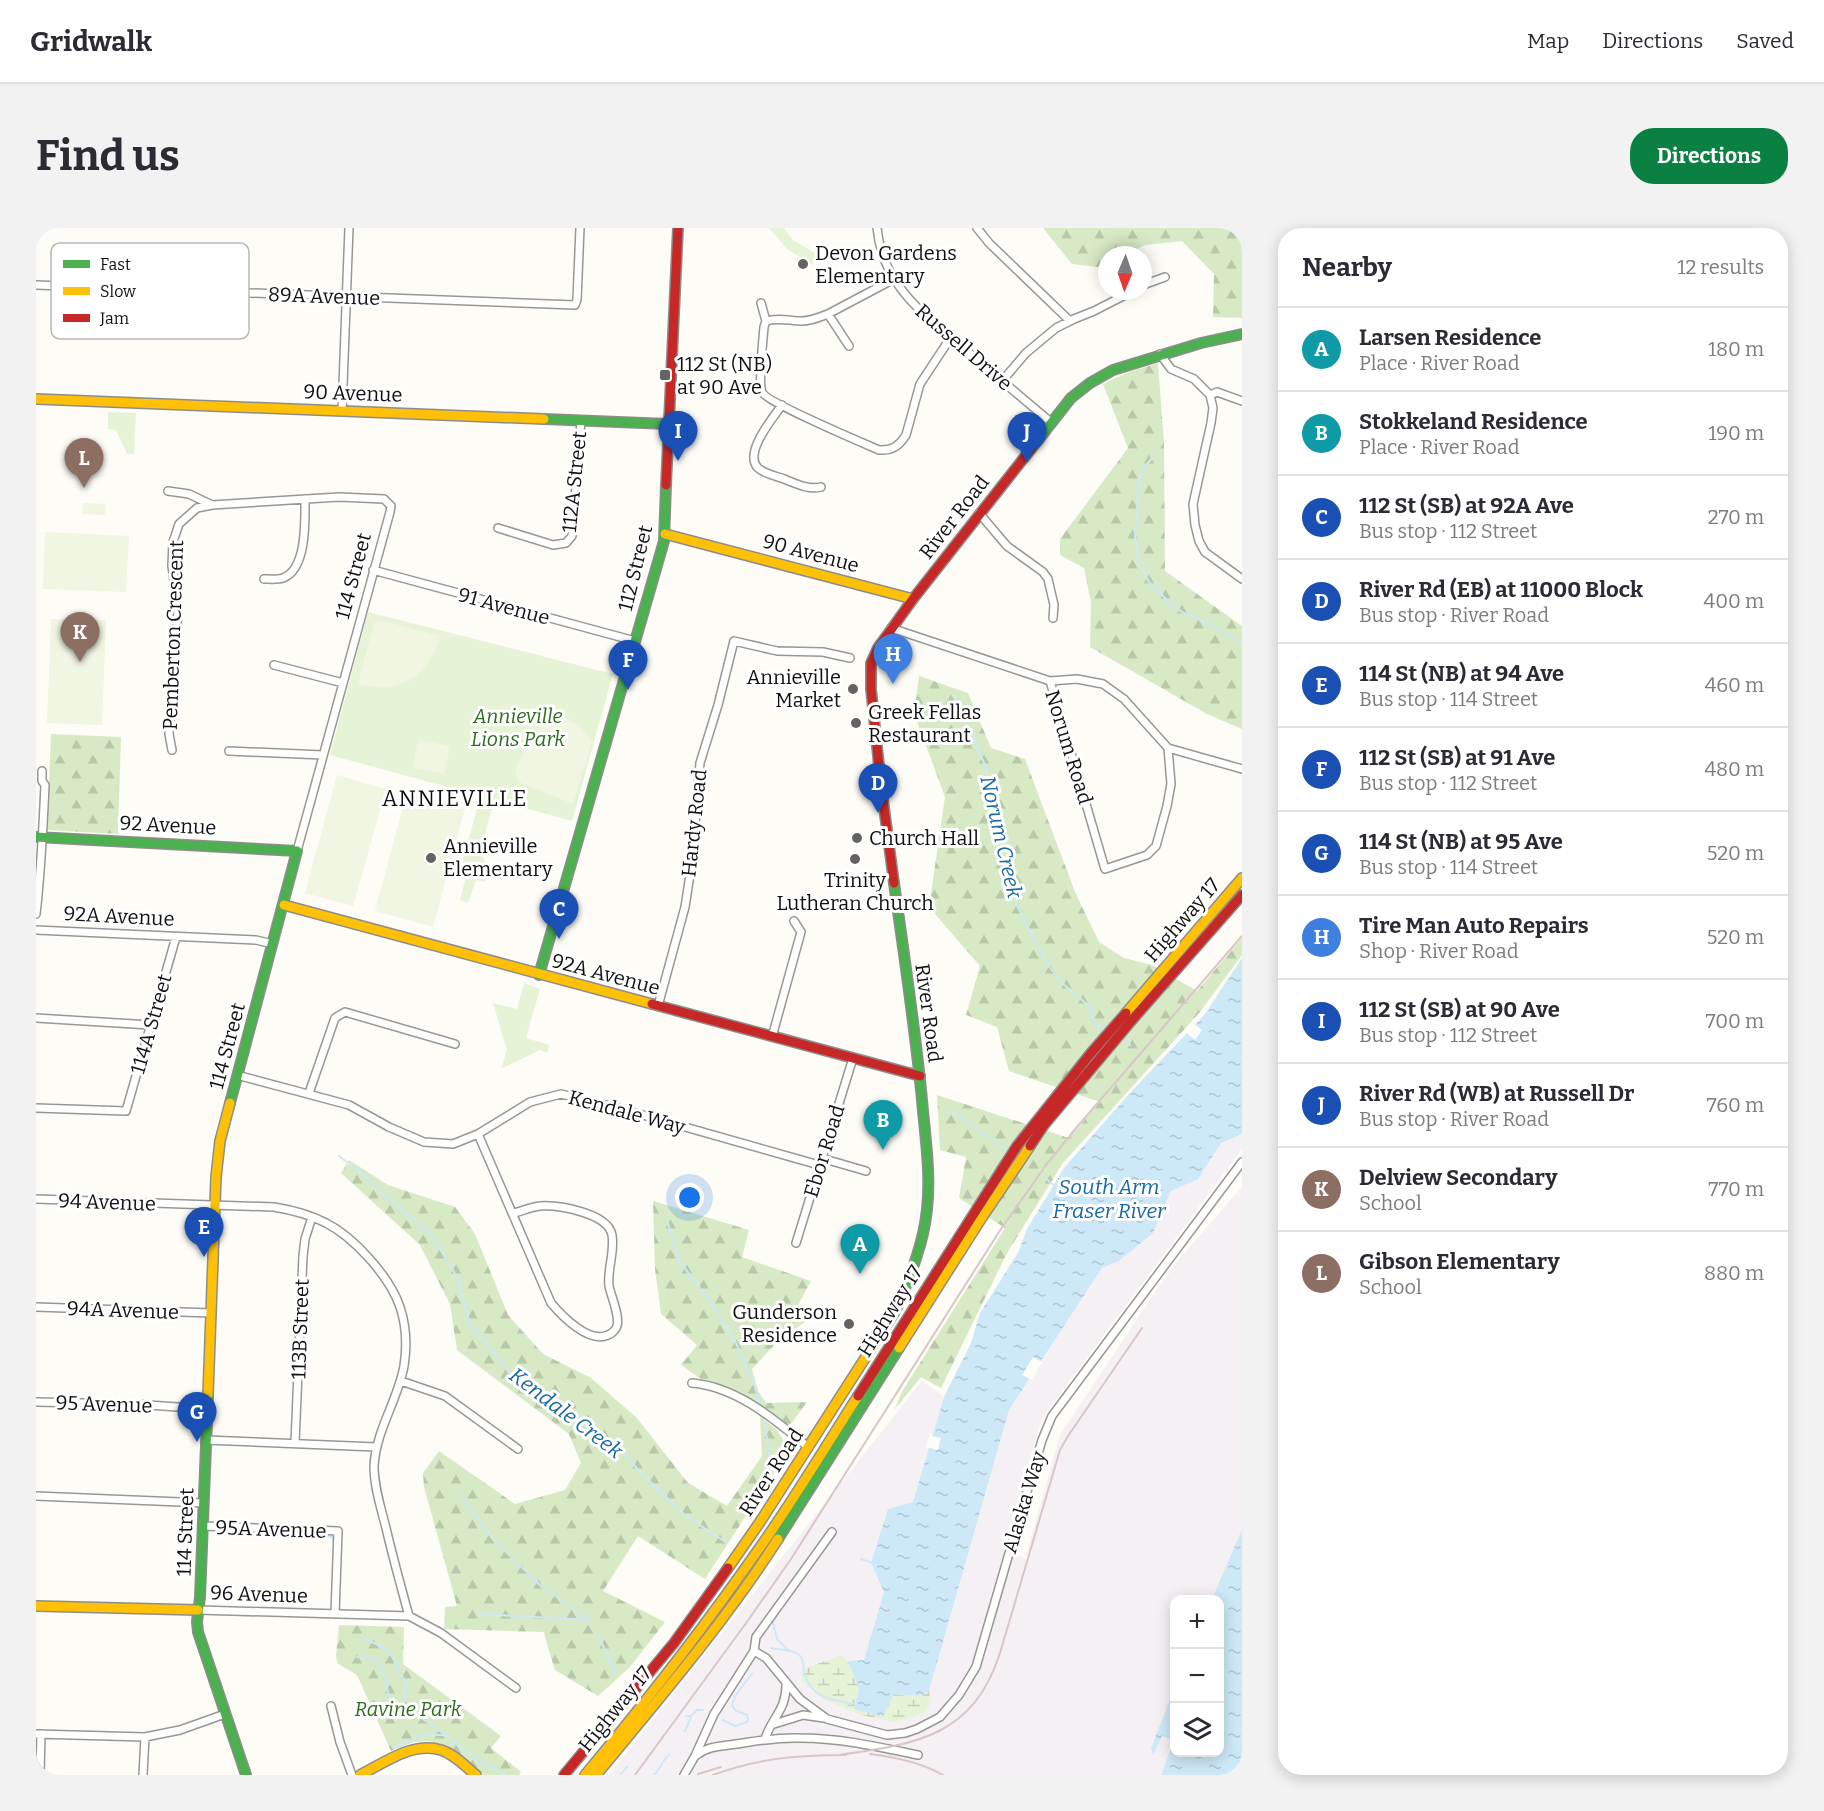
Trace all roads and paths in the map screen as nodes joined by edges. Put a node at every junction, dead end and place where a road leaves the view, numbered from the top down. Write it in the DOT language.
graph roads {
  1 [pos="350,228"];
  2 [pos="580,228"];
  3 [pos="678,228"];
  4 [pos="877,228"];
  5 [pos="977,228"];
  6 [pos="1165,277"];
  7 [pos="894,279"];
  8 [pos="1152,282"];
  9 [pos="36,285"];
  10 [pos="51,286"];
  11 [pos="249,293"];
  12 [pos="348,297"];
  13 [pos="1115,300"];
  14 [pos="761,303"];
  15 [pos="828,314"];
  16 [pos="766,321"];
  17 [pos="1070,321"];
  18 [pos="1242,334"];
  19 [pos="951,337"];
  20 [pos="849,346"];
  21 [pos="1160,354"];
  22 [pos="1002,381"];
  23 [pos="1210,395"];
  24 [pos="36,399"];
  25 [pos="1242,401"];
  26 [pos="782,405"];
  27 [pos="342,411"];
  28 [pos="581,421"];
  29 [pos="1052,423"];
  30 [pos="668,424"];
  31 [pos="821,487"];
  32 [pos="168,491"];
  33 [pos="305,499"];
  34 [pos="212,505"];
  35 [pos="391,506"];
  36 [pos="979,513"];
  37 [pos="498,528"];
  38 [pos="665,534"];
  39 [pos="373,570"];
  40 [pos="264,579"];
  41 [pos="1242,579"];
  42 [pos="913,599"];
  43 [pos="1053,618"];
  44 [pos="891,628"];
  45 [pos="635,641"];
  46 [pos="850,658"];
  47 [pos="274,665"];
  48 [pos="1050,681"];
  49 [pos="343,683"];
  50 [pos="1168,748"];
  51 [pos="172,750"];
  52 [pos="229,751"];
  53 [pos="323,755"];
  54 [pos="1242,769"];
  55 [pos="42,771"];
  56 [pos="39,837"];
  57 [pos="297,851"];
  58 [pos="1242,878"];
  59 [pos="1242,895"];
  60 [pos="284,905"];
  61 [pos="36,914"];
  62 [pos="794,921"];
  63 [pos="36,930"];
  64 [pos="176,937"];
  65 [pos="273,944"];
  66 [pos="539,975"];
  67 [pos="658,1006"];
  68 [pos="1129,1017"];
  69 [pos="36,1018"];
  70 [pos="150,1025"];
  71 [pos="772,1037"];
  72 [pos="455,1044"];
  73 [pos="853,1058"];
  74 [pos="237,1075"];
  75 [pos="920,1076"];
  76 [pos="309,1093"];
  77 [pos="36,1108"];
  78 [pos="478,1134"];
  79 [pos="1242,1162"];
  80 [pos="1010,1165"];
  81 [pos="819,1166"];
  82 [pos="866,1171"];
  83 [pos="36,1199"];
  84 [pos="215,1205"];
  85 [pos="513,1213"];
  86 [pos="312,1217"];
  87 [pos="796,1243"];
  88 [pos="36,1306"];
  89 [pos="211,1314"];
  90 [pos="401,1381"];
  91 [pos="692,1383"];
  92 [pos="36,1402"];
  93 [pos="207,1409"];
  94 [pos="206,1440"];
  95 [pos="296,1443"];
  96 [pos="376,1447"];
  97 [pos="808,1447"];
  98 [pos="518,1449"];
  99 [pos="36,1496"];
  100 [pos="204,1503"];
  101 [pos="203,1526"];
  102 [pos="832,1532"];
  103 [pos="36,1606"];
  104 [pos="198,1610"];
  105 [pos="335,1614"];
  106 [pos="409,1616"];
  107 [pos="754,1651"];
  108 [pos="786,1682"];
  109 [pos="516,1688"];
  110 [pos="330,1706"];
  111 [pos="225,1714"];
  112 [pos="827,1719"];
  113 [pos="774,1724"];
  114 [pos="39,1734"];
  115 [pos="145,1737"];
  116 [pos="765,1740"];
  117 [pos="918,1755"];
  118 [pos="695,1756"];
  119 [pos="40,1775"];
  120 [pos="143,1775"];
  121 [pos="246,1775"];
  122 [pos="352,1775"];
  123 [pos="360,1775"];
  124 [pos="476,1775"];
  125 [pos="564,1775"];
  126 [pos="585,1775"];
  127 [pos="596,1775"];
  128 [pos="684,1775"];
  1 -- 12 [label="street"];
  2 -- 12 [label="street, 89A Avenue"];
  3 -- 30 [label="main road, 112 Street"];
  4 -- 7 [label="street, Russell Drive"];
  5 -- 17 [label="street"];
  6 -- 8 [label="street"];
  7 -- 15 [label="street"];
  7 -- 19 [label="street, Russell Drive"];
  9 -- 10 [label="street, 89A Avenue"];
  11 -- 12 [label="street, 89A Avenue"];
  12 -- 27 [label="street"];
  13 -- 17 [label="street"];
  14 -- 16 [label="street"];
  15 -- 16 [label="street"];
  15 -- 20 [label="street"];
  16 -- 26 [label="street"];
  17 -- 22 [label="street"];
  18 -- 21 [label="main road, River Road"];
  19 -- 22 [label="street, Russell Drive"];
  19 -- 26 [label="street"];
  21 -- 23 [label="street"];
  21 -- 29 [label="main road, River Road"];
  22 -- 29 [label="street, Russell Drive"];
  23 -- 25 [label="street"];
  23 -- 41 [label="street"];
  24 -- 27 [label="main road, 90 Avenue"];
  26 -- 31 [label="street"];
  27 -- 28 [label="main road, 90 Avenue"];
  28 -- 30 [label="main road, 90 Avenue"];
  28 -- 37 [label="street, 112A Street"];
  29 -- 36 [label="main road, River Road"];
  30 -- 38 [label="main road, 112 Street"];
  32 -- 34 [label="street, Pemberton Crescent"];
  33 -- 34 [label="street, Pemberton Crescent"];
  33 -- 35 [label="street, Pemberton Crescent"];
  33 -- 40 [label="street"];
  34 -- 51 [label="street, Pemberton Crescent"];
  35 -- 39 [label="street, 114 Street"];
  36 -- 42 [label="main road, River Road"];
  36 -- 43 [label="street"];
  38 -- 42 [label="main road, 90 Avenue"];
  38 -- 45 [label="main road, 112 Street"];
  39 -- 45 [label="street, 91 Avenue"];
  39 -- 49 [label="street, 114 Street"];
  42 -- 44 [label="main road, River Road"];
  44 -- 48 [label="street, Norum Road"];
  44 -- 75 [label="main road, River Road"];
  45 -- 66 [label="main road, 112 Street"];
  46 -- 67 [label="street, Hardy Road"];
  47 -- 49 [label="street"];
  48 -- 50 [label="street"];
  48 -- 50 [label="street, Norum Road"];
  49 -- 53 [label="street, 114 Street"];
  50 -- 54 [label="street"];
  52 -- 53 [label="street"];
  53 -- 57 [label="street, 114 Street"];
  55 -- 56 [label="street"];
  56 -- 57 [label="main road, 92 Avenue"];
  56 -- 61 [label="street"];
  57 -- 60 [label="main road, 114 Street"];
  58 -- 68 [label="main road, Highway 17"];
  59 -- 68 [label="main road, Highway 17"];
  60 -- 65 [label="main road, 114 Street"];
  60 -- 66 [label="main road, 92A Avenue"];
  62 -- 71 [label="street"];
  63 -- 64 [label="street, 92A Avenue"];
  64 -- 65 [label="street, 92A Avenue"];
  64 -- 70 [label="street, 114A Street"];
  65 -- 74 [label="main road, 114 Street"];
  66 -- 67 [label="main road, 92A Avenue"];
  67 -- 71 [label="main road, 92A Avenue"];
  68 -- 80 [label="main road, Highway 17"];
  69 -- 70 [label="street"];
  70 -- 77 [label="street, 114A Street"];
  71 -- 73 [label="main road, 92A Avenue"];
  72 -- 76 [label="street"];
  73 -- 75 [label="main road, 92A Avenue"];
  73 -- 81 [label="street, Ebor Road"];
  74 -- 76 [label="street, Kendale Way"];
  74 -- 84 [label="main road, 114 Street"];
  75 -- 97 [label="main road, River Road"];
  76 -- 78 [label="street, Kendale Way"];
  78 -- 81 [label="street, Kendale Way"];
  78 -- 85 [label="street"];
  79 -- 112 [label="street, Alaska Way"];
  80 -- 126 [label="main road, Highway 17"];
  80 -- 127 [label="main road, Highway 17"];
  81 -- 82 [label="street, Kendale Way"];
  81 -- 87 [label="street, Ebor Road"];
  83 -- 84 [label="street, 94 Avenue"];
  84 -- 86 [label="street, 94 Avenue"];
  84 -- 89 [label="main road, 114 Street"];
  85 -- 85 [label="street"];
  86 -- 90 [label="street, 94 Avenue"];
  86 -- 95 [label="street, 113B Street"];
  88 -- 89 [label="street, 94A Avenue"];
  89 -- 93 [label="main road, 114 Street"];
  90 -- 96 [label="street, 94 Avenue"];
  90 -- 98 [label="street"];
  91 -- 97 [label="street"];
  92 -- 93 [label="street, 95 Avenue"];
  93 -- 94 [label="main road, 114 Street"];
  94 -- 95 [label="street"];
  94 -- 100 [label="main road, 114 Street"];
  95 -- 96 [label="street"];
  96 -- 106 [label="street, 94 Avenue"];
  97 -- 125 [label="main road, River Road"];
  99 -- 100 [label="street, 95A Avenue"];
  100 -- 101 [label="main road, 114 Street"];
  101 -- 104 [label="main road, 114 Street"];
  101 -- 105 [label="street, 95A Avenue"];
  102 -- 107 [label="street"];
  103 -- 104 [label="main road, 96 Avenue"];
  104 -- 105 [label="street, 96 Avenue"];
  104 -- 111 [label="main road, 114 Street"];
  105 -- 106 [label="street, 96 Avenue"];
  106 -- 109 [label="street"];
  107 -- 108 [label="street, Alaska Way"];
  107 -- 118 [label="street"];
  108 -- 112 [label="street, Alaska Way"];
  108 -- 113 [label="street"];
  110 -- 122 [label="street"];
  111 -- 115 [label="street"];
  111 -- 121 [label="main road, 114 Street"];
  112 -- 113 [label="street"];
  113 -- 116 [label="street"];
  114 -- 115 [label="street"];
  114 -- 119 [label="street"];
  115 -- 120 [label="street"];
  116 -- 117 [label="street"];
  116 -- 118 [label="street"];
  118 -- 128 [label="street"];
  123 -- 124 [label="main road"];
}
